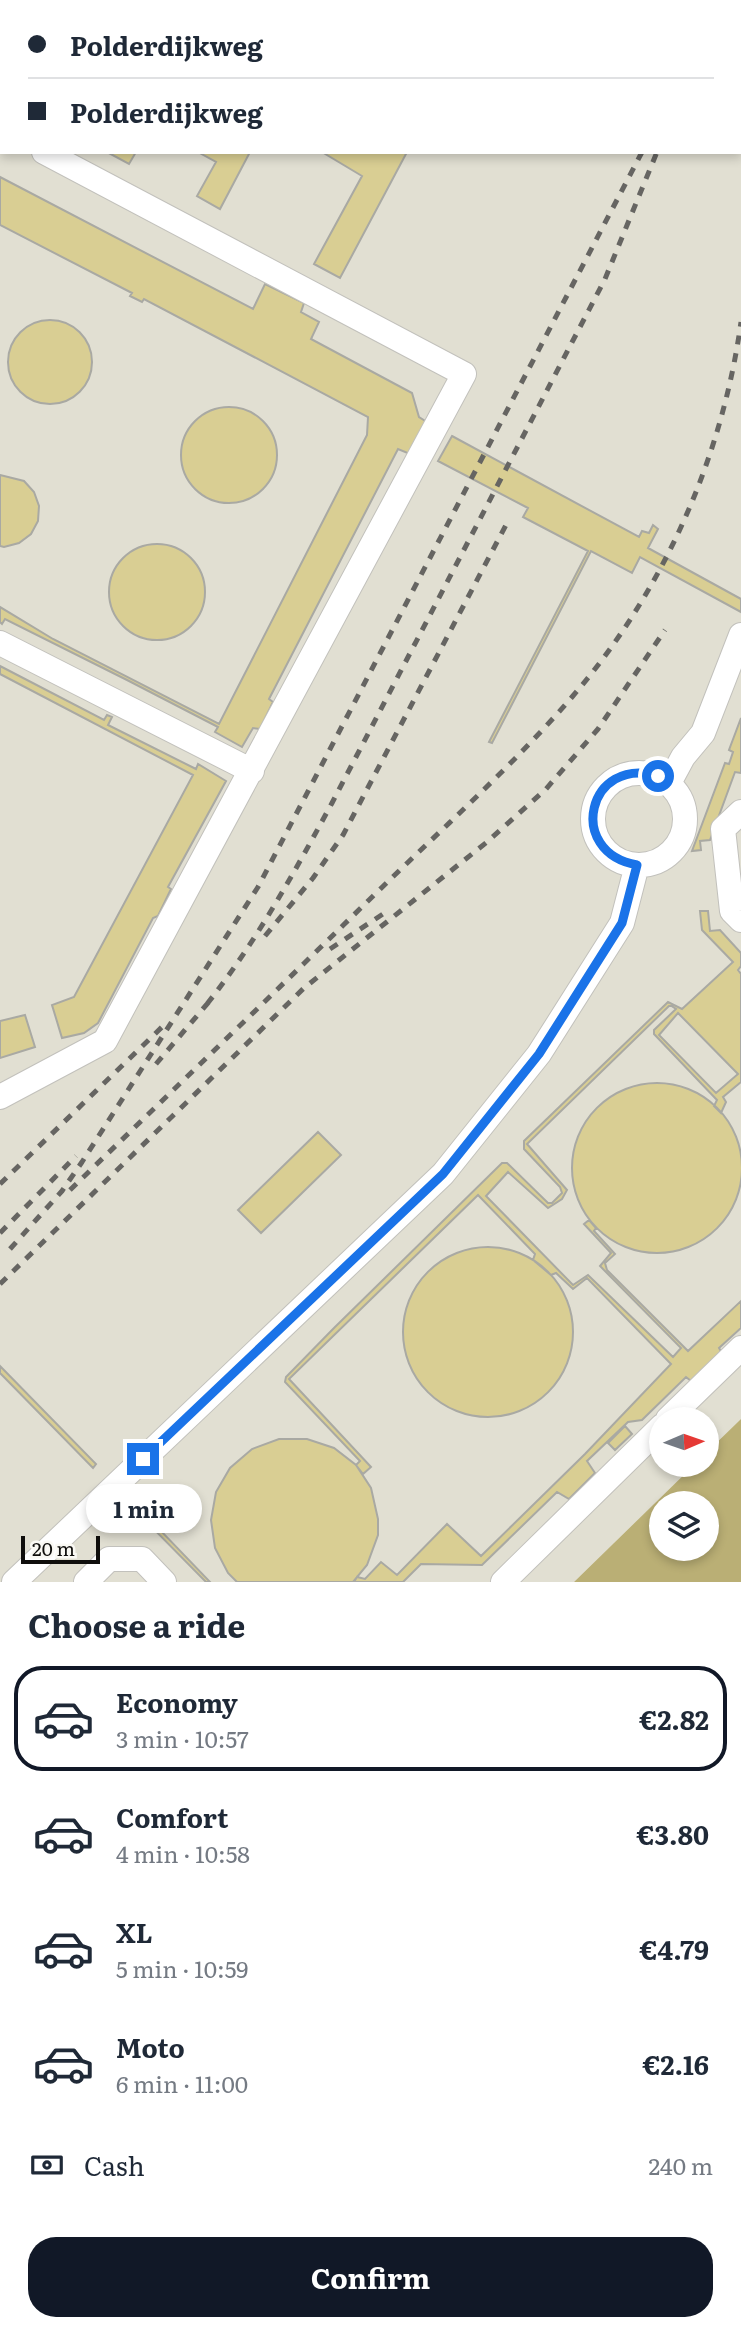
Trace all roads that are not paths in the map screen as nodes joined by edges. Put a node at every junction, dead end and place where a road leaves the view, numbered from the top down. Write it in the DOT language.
graph roads {
  1 [pos="48,154"];
  2 [pos="741,635"];
  3 [pos="0,642"];
  4 [pos="252,771"];
  5 [pos="669,783"];
  6 [pos="741,811"];
  7 [pos="637,865"];
  8 [pos="741,920"];
  9 [pos="1,1095"];
  10 [pos="741,1348"];
  11 [pos="680,1407"];
  12 [pos="649,1439"];
  13 [pos="14,1582"];
  14 [pos="86,1582"];
  15 [pos="164,1582"];
  16 [pos="503,1582"];
  1 -- 4 [label="street"];
  2 -- 5 [label="street"];
  3 -- 4 [label="street"];
  4 -- 9 [label="street"];
  5 -- 7 [label="street"];
  5 -- 7 [label="street"];
  6 -- 8 [label="street"];
  7 -- 13 [label="street"];
  10 -- 11 [label="street"];
  12 -- 16 [label="street"];
  14 -- 15 [label="street"];
}
